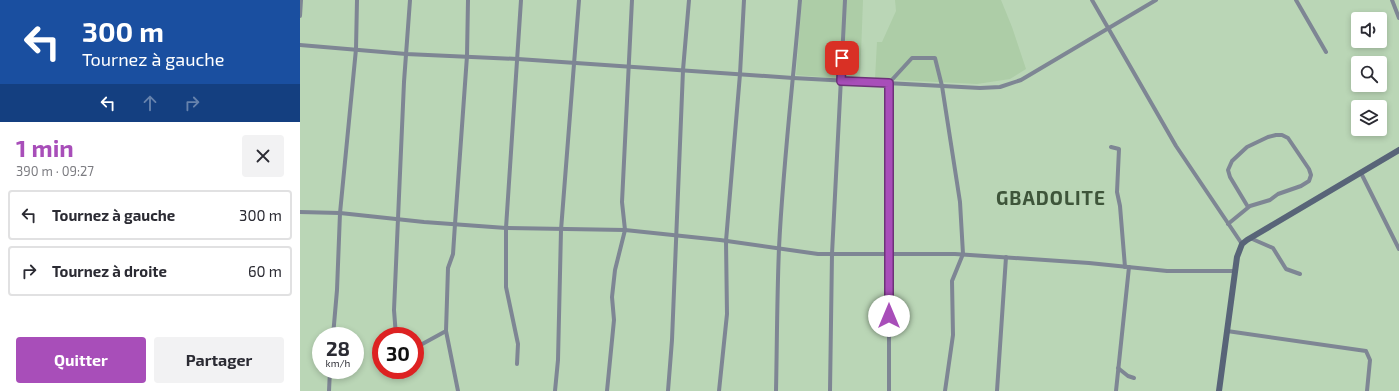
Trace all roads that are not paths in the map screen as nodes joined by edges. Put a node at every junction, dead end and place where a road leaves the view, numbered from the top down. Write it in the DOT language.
graph roads {
  1 [pos="301,0"];
  2 [pos="357,0"];
  3 [pos="410,0"];
  4 [pos="468,0"];
  5 [pos="521,0"];
  6 [pos="579,0"];
  7 [pos="632,0"];
  8 [pos="689,0"];
  9 [pos="744,0"];
  10 [pos="800,0"];
  11 [pos="845,0"];
  12 [pos="1092,0"];
  13 [pos="1156,0"];
  14 [pos="1296,0"];
  15 [pos="1392,0"];
  16 [pos="300,16"];
  17 [pos="1399,18"];
  18 [pos="1109,28"];
  19 [pos="300,44"];
  20 [pos="356,49"];
  21 [pos="1326,52"];
  22 [pos="406,54"];
  23 [pos="466,56"];
  24 [pos="518,58"];
  25 [pos="573,62"];
  26 [pos="628,66"];
  27 [pos="683,70"];
  28 [pos="740,74"];
  29 [pos="794,78"];
  30 [pos="841,81"];
  31 [pos="889,83"];
  32 [pos="942,86"];
  33 [pos="1111,147"];
  34 [pos="1399,150"];
  35 [pos="1361,173"];
  36 [pos="1248,207"];
  37 [pos="300,212"];
  38 [pos="340,213"];
  39 [pos="399,219"];
  40 [pos="455,224"];
  41 [pos="1228,224"];
  42 [pos="506,228"];
  43 [pos="561,230"];
  44 [pos="625,230"];
  45 [pos="676,235"];
  46 [pos="1250,238"];
  47 [pos="726,241"];
  48 [pos="1242,244"];
  49 [pos="779,248"];
  50 [pos="1399,249"];
  51 [pos="832,254"];
  52 [pos="888,254"];
  53 [pos="963,254"];
  54 [pos="1006,257"];
  55 [pos="1127,267"];
  56 [pos="1235,270"];
  57 [pos="1300,274"];
  58 [pos="334,327"];
  59 [pos="395,327"];
  60 [pos="446,331"];
  61 [pos="1227,331"];
  62 [pos="424,343"];
  63 [pos="517,364"];
  64 [pos="1118,368"];
  65 [pos="1134,378"];
  66 [pos="330,379"];
  67 [pos="329,391"];
  68 [pos="458,391"];
  69 [pos="555,391"];
  70 [pos="607,391"];
  71 [pos="668,391"];
  72 [pos="719,391"];
  73 [pos="776,391"];
  74 [pos="830,391"];
  75 [pos="889,391"];
  76 [pos="945,391"];
  77 [pos="997,391"];
  78 [pos="1116,391"];
  79 [pos="1219,391"];
  80 [pos="1366,391"];
  1 -- 16 [label="street"];
  2 -- 20 [label="street"];
  3 -- 22 [label="street"];
  4 -- 23 [label="street"];
  5 -- 24 [label="street"];
  6 -- 25 [label="street"];
  7 -- 26 [label="street"];
  8 -- 27 [label="street"];
  9 -- 28 [label="street"];
  10 -- 29 [label="street"];
  11 -- 30 [label="street"];
  12 -- 18 [label="street"];
  13 -- 18 [label="street"];
  14 -- 21 [label="street"];
  15 -- 17 [label="street"];
  18 -- 32 [label="street"];
  18 -- 41 [label="street"];
  19 -- 20 [label="street"];
  20 -- 22 [label="street"];
  20 -- 38 [label="street"];
  22 -- 23 [label="street"];
  22 -- 39 [label="street"];
  23 -- 24 [label="street"];
  23 -- 40 [label="street"];
  24 -- 25 [label="street"];
  24 -- 42 [label="street"];
  25 -- 26 [label="street"];
  25 -- 43 [label="street"];
  26 -- 27 [label="street"];
  26 -- 44 [label="street"];
  27 -- 28 [label="street"];
  27 -- 45 [label="street"];
  28 -- 29 [label="street"];
  28 -- 47 [label="street"];
  29 -- 30 [label="street"];
  29 -- 49 [label="street"];
  30 -- 31 [label="street"];
  30 -- 51 [label="street"];
  31 -- 32 [label="street"];
  31 -- 32 [label="street"];
  31 -- 52 [label="street"];
  32 -- 53 [label="street"];
  33 -- 55 [label="street"];
  34 -- 35 [label="street"];
  35 -- 46 [label="street"];
  35 -- 50 [label="street"];
  36 -- 36 [label="street"];
  36 -- 41 [label="street"];
  37 -- 38 [label="street"];
  38 -- 39 [label="street"];
  38 -- 58 [label="street"];
  39 -- 40 [label="street"];
  39 -- 59 [label="street"];
  40 -- 42 [label="street"];
  40 -- 60 [label="street"];
  41 -- 48 [label="street"];
  42 -- 43 [label="street"];
  42 -- 63 [label="street"];
  43 -- 44 [label="street"];
  43 -- 69 [label="street"];
  44 -- 45 [label="street"];
  44 -- 70 [label="street"];
  45 -- 47 [label="street"];
  45 -- 71 [label="street"];
  46 -- 48 [label="street"];
  46 -- 57 [label="street"];
  47 -- 49 [label="street"];
  47 -- 72 [label="street"];
  48 -- 56 [label="street"];
  49 -- 51 [label="street"];
  49 -- 73 [label="street"];
  51 -- 52 [label="street"];
  51 -- 74 [label="street"];
  52 -- 53 [label="street"];
  52 -- 75 [label="street"];
  53 -- 54 [label="street"];
  53 -- 76 [label="street"];
  54 -- 55 [label="street"];
  54 -- 77 [label="street"];
  55 -- 56 [label="street"];
  55 -- 64 [label="street"];
  56 -- 61 [label="street"];
  60 -- 62 [label="street"];
  60 -- 68 [label="street"];
  61 -- 79 [label="street"];
  61 -- 80 [label="street"];
  64 -- 65 [label="street"];
  64 -- 78 [label="street"];
  66 -- 67 [label="street"];
}
